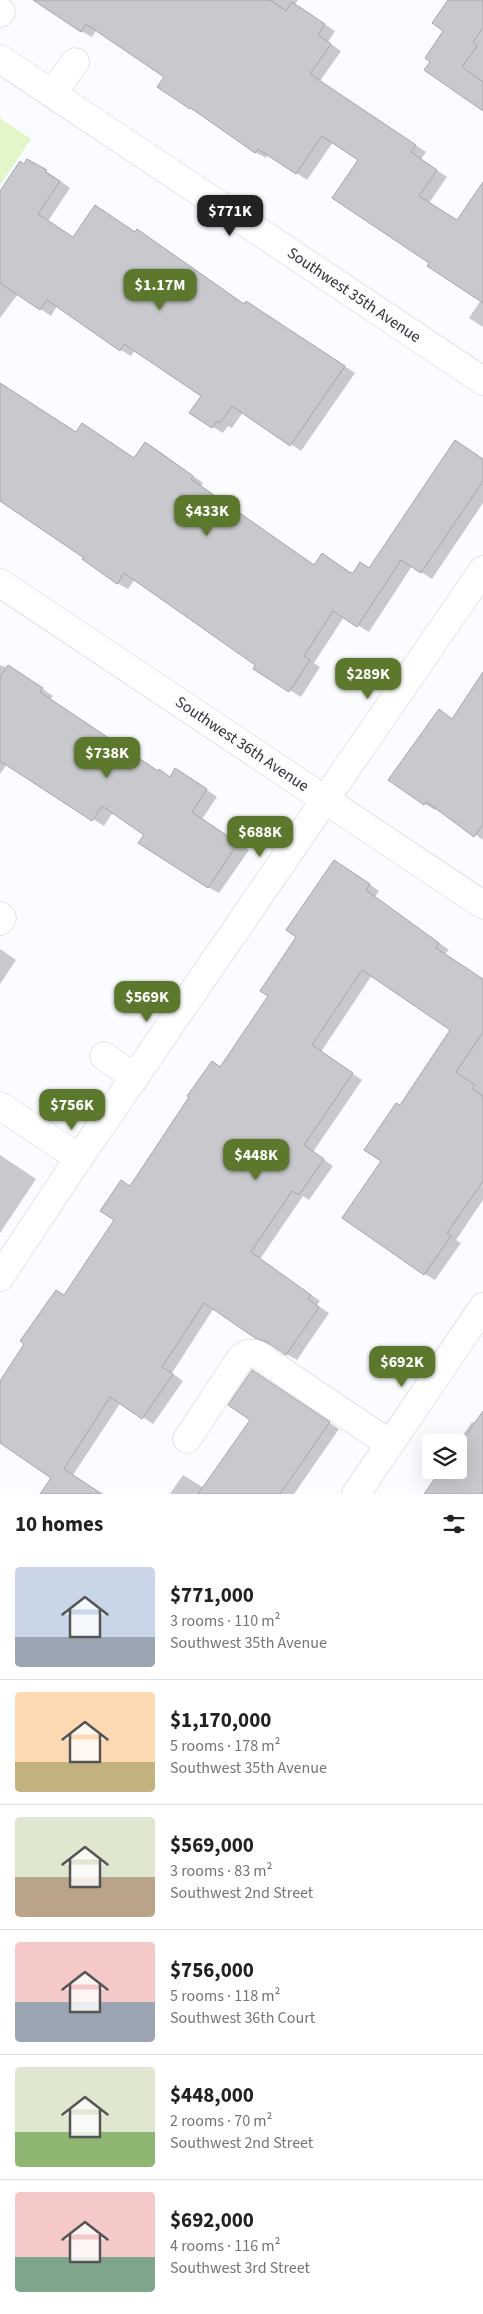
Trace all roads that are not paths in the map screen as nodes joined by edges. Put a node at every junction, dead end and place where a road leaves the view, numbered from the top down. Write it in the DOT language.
graph roads {
  1 [pos="0,59"];
  2 [pos="75,62"];
  3 [pos="52,94"];
  4 [pos="483,381"];
  5 [pos="483,570"];
  6 [pos="0,584"];
  7 [pos="326,800"];
  8 [pos="483,904"];
  9 [pos="0,916"];
  10 [pos="0,921"];
  11 [pos="104,1056"];
  12 [pos="135,1078"];
  13 [pos="0,1106"];
  14 [pos="79,1158"];
  15 [pos="0,1277"];
  16 [pos="483,1307"];
  17 [pos="187,1439"];
  18 [pos="390,1444"];
  19 [pos="356,1494"];
  1 -- 3 [label="street, Southwest 35th Avenue"];
  2 -- 3 [label="street"];
  3 -- 4 [label="street, Southwest 35th Avenue"];
  5 -- 7 [label="street"];
  6 -- 7 [label="street, Southwest 36th Avenue"];
  7 -- 8 [label="street, Southwest 36th Avenue"];
  7 -- 12 [label="street"];
  9 -- 10 [label="street"];
  11 -- 12 [label="street"];
  12 -- 14 [label="street"];
  13 -- 14 [label="street"];
  14 -- 15 [label="street"];
  16 -- 18 [label="street"];
  17 -- 18 [label="street"];
  18 -- 19 [label="street"];
}
